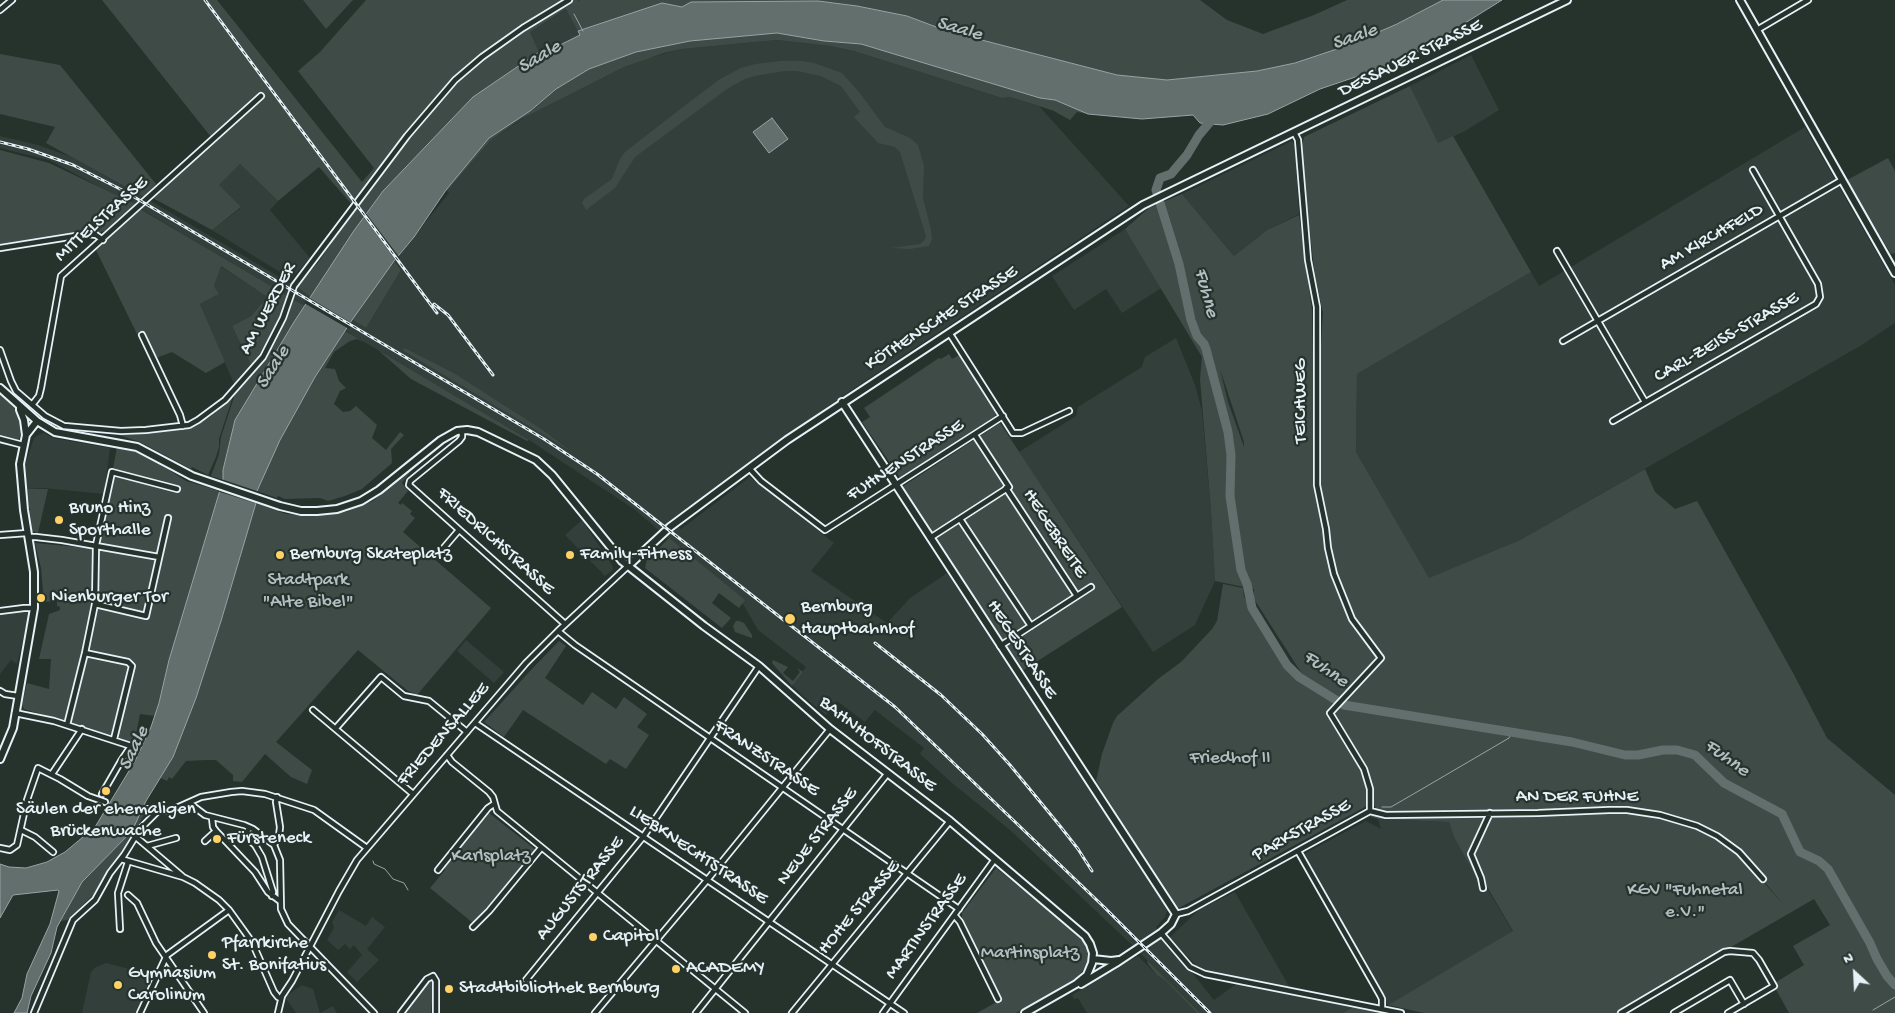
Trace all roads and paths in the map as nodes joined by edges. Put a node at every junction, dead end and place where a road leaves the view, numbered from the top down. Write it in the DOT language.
graph roads {
  1 [pos="12,0"];
  2 [pos="569,0"];
  3 [pos="1567,0"];
  4 [pos="1740,0"];
  5 [pos="1808,0"];
  6 [pos="0,10"];
  7 [pos="1757,30"];
  8 [pos="261,96"];
  9 [pos="1294,132"];
  10 [pos="1753,170"];
  11 [pos="1842,180"];
  12 [pos="1780,217"];
  13 [pos="103,240"];
  14 [pos="0,248"];
  15 [pos="1558,251"];
  16 [pos="1895,272"];
  17 [pos="1598,321"];
  18 [pos="950,334"];
  19 [pos="142,335"];
  20 [pos="1563,340"];
  21 [pos="0,350"];
  22 [pos="0,388"];
  23 [pos="842,402"];
  24 [pos="1645,402"];
  25 [pos="32,405"];
  26 [pos="20,406"];
  27 [pos="1069,411"];
  28 [pos="1003,416"];
  29 [pos="37,421"];
  30 [pos="1613,421"];
  31 [pos="183,426"];
  32 [pos="462,430"];
  33 [pos="26,435"];
  34 [pos="975,435"];
  35 [pos="0,438"];
  36 [pos="23,445"];
  37 [pos="749,468"];
  38 [pos="896,486"];
  39 [pos="1006,488"];
  40 [pos="177,489"];
  41 [pos="168,518"];
  42 [pos="960,518"];
  43 [pos="459,530"];
  44 [pos="0,534"];
  45 [pos="28,535"];
  46 [pos="930,538"];
  47 [pos="96,545"];
  48 [pos="441,551"];
  49 [pos="159,557"];
  50 [pos="628,566"];
  51 [pos="1091,587"];
  52 [pos="1077,596"];
  53 [pos="95,604"];
  54 [pos="34,608"];
  55 [pos="0,611"];
  56 [pos="565,624"];
  57 [pos="1031,626"];
  58 [pos="558,631"];
  59 [pos="1000,646"];
  60 [pos="86,652"];
  61 [pos="1381,658"];
  62 [pos="759,666"];
  63 [pos="1,693"];
  64 [pos="18,696"];
  65 [pos="312,710"];
  66 [pos="15,713"];
  67 [pos="475,723"];
  68 [pos="67,725"];
  69 [pos="336,728"];
  70 [pos="82,729"];
  71 [pos="830,729"];
  72 [pos="466,732"];
  73 [pos="709,738"];
  74 [pos="114,739"];
  75 [pos="1,755"];
  76 [pos="447,755"];
  77 [pos="888,773"];
  78 [pos="52,774"];
  79 [pos="782,788"];
  80 [pos="102,794"];
  81 [pos="413,794"];
  82 [pos="277,797"];
  83 [pos="105,802"];
  84 [pos="189,803"];
  85 [pos="494,804"];
  86 [pos="147,809"];
  87 [pos="1370,811"];
  88 [pos="158,812"];
  89 [pos="1490,813"];
  90 [pos="212,818"];
  91 [pos="950,821"];
  92 [pos="249,828"];
  93 [pos="21,830"];
  94 [pos="843,830"];
  95 [pos="216,831"];
  96 [pos="136,837"];
  97 [pos="643,837"];
  98 [pos="176,838"];
  99 [pos="205,841"];
  100 [pos="274,845"];
  101 [pos="147,846"];
  102 [pos="0,848"];
  103 [pos="367,848"];
  104 [pos="541,848"];
  105 [pos="1298,851"];
  106 [pos="53,852"];
  107 [pos="120,859"];
  108 [pos="995,859"];
  109 [pos="128,862"];
  110 [pos="438,870"];
  111 [pos="908,874"];
  112 [pos="183,877"];
  113 [pos="708,879"];
  114 [pos="1763,879"];
  115 [pos="1483,888"];
  116 [pos="596,893"];
  117 [pos="128,896"];
  118 [pos="272,896"];
  119 [pos="280,901"];
  120 [pos="959,909"];
  121 [pos="229,910"];
  122 [pos="1176,914"];
  123 [pos="954,916"];
  124 [pos="67,917"];
  125 [pos="73,920"];
  126 [pos="770,922"];
  127 [pos="473,927"];
  128 [pos="120,930"];
  129 [pos="1161,933"];
  130 [pos="656,941"];
  131 [pos="310,946"];
  132 [pos="166,958"];
  133 [pos="1122,958"];
  134 [pos="1093,959"];
  135 [pos="833,964"];
  136 [pos="526,980"];
  137 [pos="716,989"];
  138 [pos="281,999"];
  139 [pos="998,999"];
  140 [pos="1050,999"];
  141 [pos="890,1004"];
  142 [pos="1744,1004"];
  143 [pos="1382,1009"];
  144 [pos="34,1013"];
  145 [pos="140,1013"];
  146 [pos="204,1013"];
  147 [pos="278,1013"];
  148 [pos="374,1013"];
  149 [pos="401,1013"];
  150 [pos="436,1013"];
  151 [pos="595,1013"];
  152 [pos="696,1013"];
  153 [pos="745,1013"];
  154 [pos="792,1013"];
  155 [pos="883,1013"];
  156 [pos="904,1013"];
  157 [pos="1025,1013"];
  158 [pos="1401,1013"];
  159 [pos="1621,1013"];
  160 [pos="1674,1013"];
  161 [pos="1728,1013"];
  1 -- 6 [label="street"];
  2 -- 31 [label="street, AM WERDER"];
  3 -- 9 [label="main road, DESSAUER STRASSE"];
  4 -- 7 [label="main road"];
  5 -- 7 [label="street"];
  7 -- 11 [label="main road"];
  8 -- 13 [label="street, MITTELSTRASSE"];
  9 -- 18 [label="main road, KÖTHENSCHE STRASSE"];
  9 -- 61 [label="street, TEICHWEG"];
  10 -- 12 [label="street"];
  11 -- 12 [label="street, AM KIRCHFELD"];
  11 -- 16 [label="main road"];
  12 -- 17 [label="street, AM KIRCHFELD"];
  12 -- 24 [label="street, CARL-ZEISS-STRASSE"];
  13 -- 14 [label="street"];
  13 -- 25 [label="street, MITTELSTRASSE"];
  15 -- 17 [label="street"];
  17 -- 20 [label="street, AM KIRCHFELD"];
  17 -- 24 [label="street"];
  18 -- 23 [label="main road, KÖTHENSCHE STRASSE"];
  18 -- 28 [label="street"];
  19 -- 31 [label="street"];
  21 -- 25 [label="street, AM WERDER"];
  22 -- 26 [label="main road"];
  23 -- 37 [label="main road, KÖTHENSCHE STRASSE"];
  23 -- 38 [label="main road, HEGESTRASSE"];
  24 -- 30 [label="street"];
  25 -- 31 [label="street, AM WERDER"];
  26 -- 29 [label="main road"];
  26 -- 33 [label="main road"];
  27 -- 28 [label="street"];
  28 -- 34 [label="street, FUHNENSTRASSE"];
  29 -- 32 [label="main road"];
  29 -- 33 [label="main road"];
  32 -- 43 [label="street, FRIEDRICHSTRASSE"];
  32 -- 50 [label="main road, BAHNHOFSTRASSE"];
  33 -- 36 [label="main road"];
  34 -- 38 [label="street, FUHNENSTRASSE"];
  34 -- 39 [label="street, HEGEBREITE"];
  35 -- 36 [label="street"];
  36 -- 45 [label="main road"];
  37 -- 38 [label="street, FUHNENSTRASSE"];
  37 -- 50 [label="main road, KÖTHENSCHE STRASSE"];
  38 -- 46 [label="main road, HEGESTRASSE"];
  39 -- 42 [label="street, HEGEBREITE"];
  39 -- 52 [label="street, HEGEBREITE"];
  40 -- 47 [label="street"];
  41 -- 49 [label="street"];
  42 -- 46 [label="street, HEGEBREITE"];
  42 -- 57 [label="street"];
  43 -- 48 [label="street"];
  43 -- 56 [label="street, FRIEDRICHSTRASSE"];
  44 -- 45 [label="street"];
  45 -- 47 [label="street"];
  45 -- 54 [label="main road"];
  46 -- 59 [label="main road, HEGESTRASSE"];
  47 -- 49 [label="street"];
  47 -- 53 [label="street"];
  49 -- 53 [label="street"];
  50 -- 56 [label="street, FRIEDENSALLEE"];
  50 -- 62 [label="main road, BAHNHOFSTRASSE"];
  51 -- 52 [label="street, HEGEBREITE"];
  52 -- 57 [label="street, HEGEBREITE"];
  53 -- 60 [label="street"];
  54 -- 55 [label="street"];
  54 -- 64 [label="main road"];
  56 -- 58 [label="street, FRIEDENSALLEE"];
  57 -- 59 [label="street, HEGEBREITE"];
  58 -- 67 [label="street, FRIEDENSALLEE"];
  58 -- 73 [label="street, FRANZSTRASSE"];
  59 -- 122 [label="main road, HEGESTRASSE"];
  60 -- 68 [label="street"];
  60 -- 74 [label="street"];
  61 -- 87 [label="street, PARKSTRASSE"];
  62 -- 71 [label="main road, BAHNHOFSTRASSE"];
  62 -- 73 [label="street, AUGUSTSTRASSE"];
  63 -- 64 [label="street"];
  64 -- 66 [label="main road"];
  65 -- 69 [label="street"];
  66 -- 68 [label="street"];
  66 -- 75 [label="main road"];
  67 -- 72 [label="street, FRIEDENSALLEE"];
  67 -- 97 [label="street, LIEBKNECHTSTRASSE"];
  68 -- 70 [label="street"];
  69 -- 72 [label="street"];
  69 -- 81 [label="street"];
  70 -- 74 [label="street"];
  70 -- 78 [label="street"];
  71 -- 77 [label="main road, BAHNHOFSTRASSE"];
  71 -- 79 [label="street"];
  72 -- 76 [label="street, FRIEDENSALLEE"];
  73 -- 79 [label="street, FRANZSTRASSE"];
  73 -- 97 [label="street, AUGUSTSTRASSE"];
  74 -- 80 [label="street"];
  76 -- 81 [label="street, FRIEDENSALLEE"];
  76 -- 85 [label="street"];
  77 -- 91 [label="main road, BAHNHOFSTRASSE"];
  77 -- 94 [label="street, NEUE STRASSE"];
  78 -- 83 [label="street"];
  78 -- 93 [label="street"];
  79 -- 94 [label="street, FRANZSTRASSE"];
  79 -- 113 [label="street"];
  81 -- 103 [label="street, FRIEDENSALLEE"];
  82 -- 84 [label="street"];
  82 -- 100 [label="street"];
  82 -- 103 [label="street"];
  84 -- 88 [label="street"];
  84 -- 90 [label="street"];
  85 -- 104 [label="street"];
  85 -- 110 [label="street"];
  86 -- 88 [label="street"];
  87 -- 89 [label="street, AN DER FUHNE"];
  87 -- 105 [label="street, PARKSTRASSE"];
  88 -- 96 [label="street"];
  89 -- 114 [label="street, AN DER FUHNE"];
  89 -- 115 [label="street"];
  90 -- 92 [label="street"];
  90 -- 95 [label="street"];
  91 -- 108 [label="main road, BAHNHOFSTRASSE"];
  91 -- 111 [label="street, HOHE STRASSE"];
  92 -- 100 [label="street"];
  92 -- 118 [label="street"];
  93 -- 102 [label="street"];
  93 -- 106 [label="street"];
  94 -- 111 [label="street, FRANZSTRASSE"];
  94 -- 126 [label="street, NEUE STRASSE"];
  95 -- 99 [label="street"];
  95 -- 118 [label="street"];
  96 -- 101 [label="street"];
  96 -- 107 [label="street"];
  97 -- 113 [label="street, LIEBKNECHTSTRASSE"];
  97 -- 116 [label="street, AUGUSTSTRASSE"];
  98 -- 101 [label="street"];
  100 -- 119 [label="street"];
  101 -- 112 [label="street"];
  103 -- 131 [label="street, FRIEDENSALLEE"];
  104 -- 116 [label="street"];
  104 -- 127 [label="street"];
  105 -- 122 [label="street, PARKSTRASSE"];
  105 -- 143 [label="street"];
  107 -- 109 [label="street"];
  107 -- 125 [label="street"];
  108 -- 120 [label="street, MARTINSTRASSE"];
  108 -- 134 [label="main road, BAHNHOFSTRASSE"];
  109 -- 112 [label="street"];
  109 -- 128 [label="street"];
  111 -- 120 [label="street, FRANZSTRASSE"];
  111 -- 135 [label="street, HOHE STRASSE"];
  112 -- 121 [label="street"];
  113 -- 126 [label="street, LIEBKNECHTSTRASSE"];
  113 -- 130 [label="street"];
  116 -- 130 [label="street"];
  116 -- 136 [label="street, AUGUSTSTRASSE"];
  117 -- 132 [label="street"];
  118 -- 119 [label="street"];
  119 -- 131 [label="street"];
  120 -- 123 [label="street, MARTINSTRASSE"];
  121 -- 132 [label="street"];
  121 -- 138 [label="street"];
  122 -- 129 [label="main road"];
  123 -- 139 [label="street"];
  123 -- 141 [label="street, MARTINSTRASSE"];
  124 -- 125 [label="street"];
  125 -- 144 [label="street"];
  126 -- 135 [label="street, LIEBKNECHTSTRASSE"];
  126 -- 137 [label="street, NEUE STRASSE"];
  129 -- 133 [label="main road"];
  129 -- 143 [label="street"];
  130 -- 137 [label="street"];
  130 -- 151 [label="street"];
  131 -- 138 [label="street, FRIEDENSALLEE"];
  131 -- 148 [label="street"];
  132 -- 145 [label="street"];
  132 -- 146 [label="street"];
  133 -- 134 [label="main road"];
  133 -- 140 [label="main road"];
  134 -- 140 [label="main road"];
  135 -- 141 [label="street, LIEBKNECHTSTRASSE"];
  135 -- 154 [label="street, HOHE STRASSE"];
  137 -- 152 [label="street, NEUE STRASSE"];
  137 -- 153 [label="street"];
  138 -- 147 [label="street, FRIEDENSALLEE"];
  140 -- 157 [label="main road"];
  141 -- 155 [label="street, MARTINSTRASSE"];
  141 -- 156 [label="street, LIEBKNECHTSTRASSE"];
  142 -- 159 [label="street"];
  142 -- 160 [label="street"];
  142 -- 161 [label="street"];
  143 -- 158 [label="street"];
  149 -- 150 [label="street"];
}
